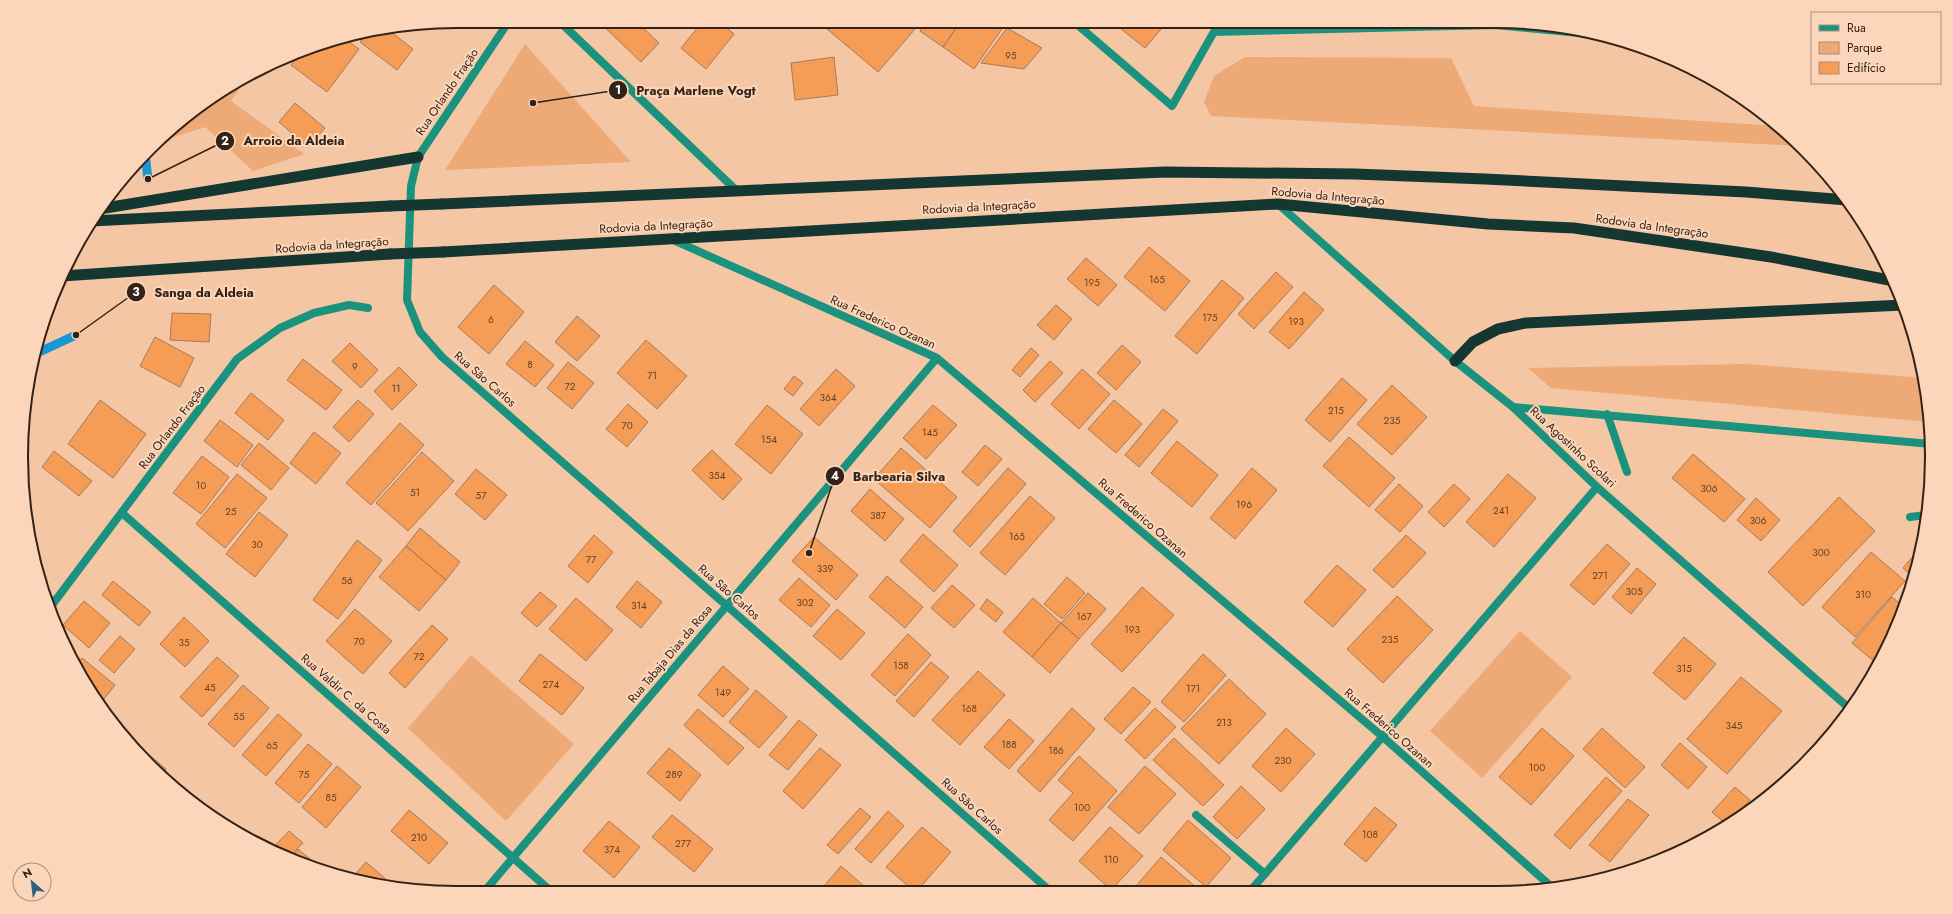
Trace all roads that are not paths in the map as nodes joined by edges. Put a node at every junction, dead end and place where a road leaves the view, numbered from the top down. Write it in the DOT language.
graph roads {
  1 [pos="504,28"];
  2 [pos="565,28"];
  3 [pos="1081,28"];
  4 [pos="1216,28"];
  5 [pos="1375,28"];
  6 [pos="1214,32"];
  7 [pos="418,157"];
  8 [pos="738,192"];
  9 [pos="1838,199"];
  10 [pos="1278,204"];
  11 [pos="109,207"];
  12 [pos="99,221"];
  13 [pos="669,238"];
  14 [pos="68,276"];
  15 [pos="1886,279"];
  16 [pos="1897,305"];
  17 [pos="368,308"];
  18 [pos="937,358"];
  19 [pos="1455,361"];
  20 [pos="1513,407"];
  21 [pos="1607,414"];
  22 [pos="1925,443"];
  23 [pos="1627,472"];
  24 [pos="1597,487"];
  25 [pos="122,513"];
  26 [pos="1921,516"];
  27 [pos="1910,517"];
  28 [pos="54,603"];
  29 [pos="727,606"];
  30 [pos="1846,705"];
  31 [pos="1383,737"];
  32 [pos="1196,815"];
  33 [pos="513,857"];
  34 [pos="1265,874"];
  35 [pos="1547,883"];
  36 [pos="489,886"];
  37 [pos="546,886"];
  38 [pos="1044,886"];
  39 [pos="1255,886"];
  1 -- 7 [label="street, Rua Orlando Fração"];
  2 -- 8 [label="street"];
  3 -- 6 [label="street"];
  4 -- 6 [label="street"];
  5 -- 6 [label="street"];
  7 -- 11 [label="highway"];
  7 -- 29 [label="street, Rua São Carlos"];
  8 -- 9 [label="highway, Rodovia da Integração"];
  8 -- 12 [label="highway, Rodovia da Integração, bridge"];
  10 -- 13 [label="highway, Rodovia da Integração"];
  10 -- 15 [label="highway, Rodovia da Integração"];
  10 -- 19 [label="street, Rua Agostinho Scolari"];
  13 -- 14 [label="highway, Rodovia da Integração, bridge"];
  13 -- 18 [label="street, Rua Frederico Ozanan"];
  16 -- 19 [label="highway"];
  17 -- 25 [label="street, Rua Orlando Fração"];
  18 -- 29 [label="street, Rua Tabaja Dias da Rosa"];
  18 -- 31 [label="street, Rua Frederico Ozanan"];
  19 -- 20 [label="street, Rua Agostinho Scolari"];
  20 -- 21 [label="street"];
  20 -- 24 [label="street, Rua Agostinho Scolari"];
  21 -- 22 [label="street"];
  21 -- 23 [label="street"];
  24 -- 30 [label="street, Rua Agostinho Scolari"];
  24 -- 31 [label="street"];
  25 -- 28 [label="street, Rua Orlando Fração"];
  25 -- 33 [label="street, Rua Valdir C. da Costa"];
  26 -- 27 [label="street"];
  29 -- 33 [label="street, Rua Tabaja Dias da Rosa"];
  29 -- 38 [label="street, Rua São Carlos"];
  31 -- 34 [label="street"];
  31 -- 35 [label="street, Rua Frederico Ozanan"];
  32 -- 34 [label="street"];
  33 -- 36 [label="street, Rua Tabaja Dias da Rosa"];
  33 -- 37 [label="street, Rua Valdir C. da Costa"];
  34 -- 39 [label="street"];
}
